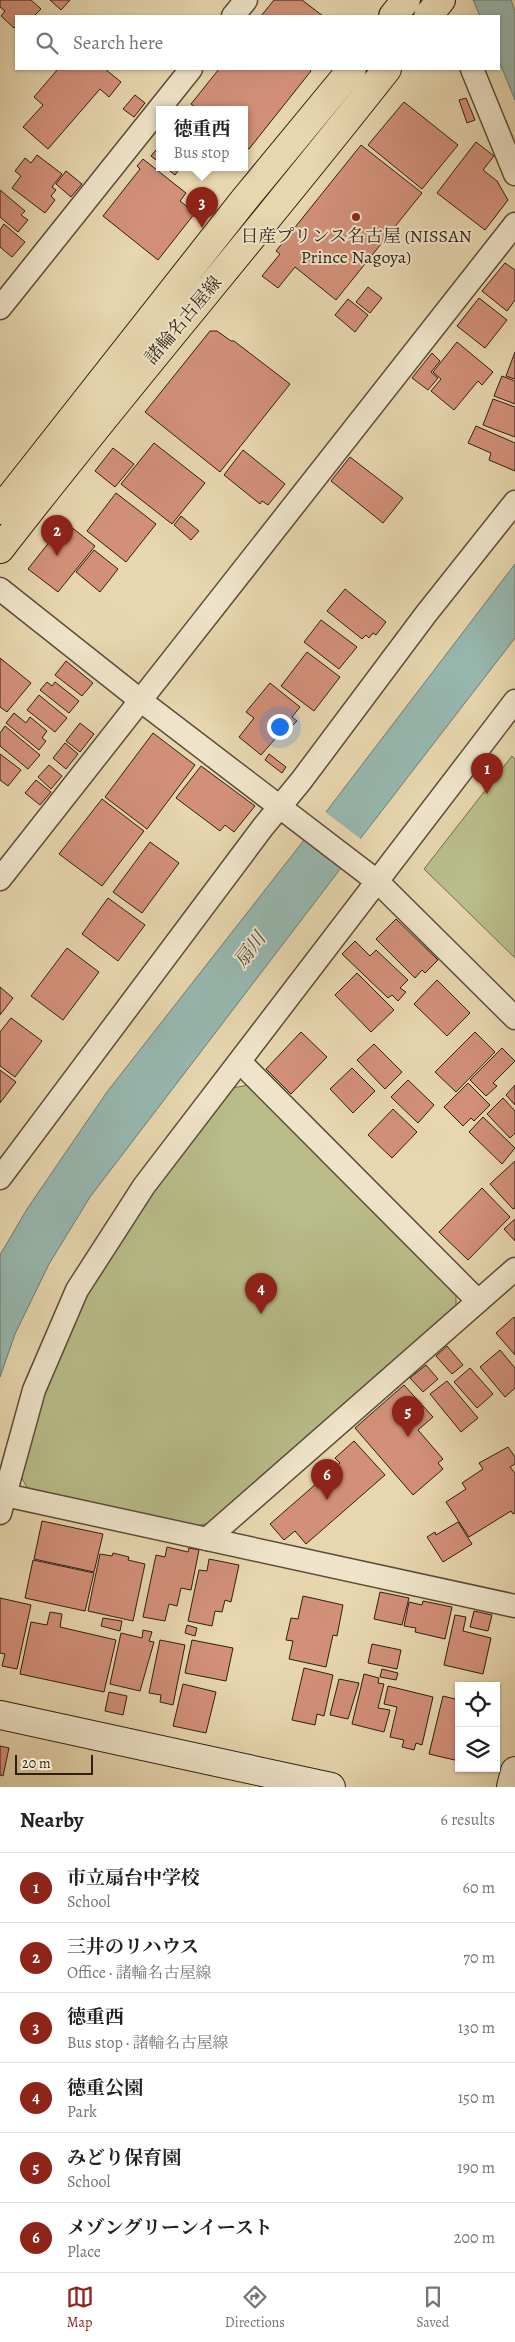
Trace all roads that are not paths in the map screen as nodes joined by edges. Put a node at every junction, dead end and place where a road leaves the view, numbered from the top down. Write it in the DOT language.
graph roads {
  1 [pos="246,0"];
  2 [pos="406,0"];
  3 [pos="441,0"];
  4 [pos="445,0"];
  5 [pos="234,15"];
  6 [pos="394,15"];
  7 [pos="429,15"];
  8 [pos="451,15"];
  9 [pos="190,70"];
  10 [pos="351,70"];
  11 [pos="386,70"];
  12 [pos="472,70"];
  13 [pos="161,106"];
  14 [pos="156,113"];
  15 [pos="515,174"];
  16 [pos="515,224"];
  17 [pos="0,308"];
  18 [pos="515,502"];
  19 [pos="0,510"];
  20 [pos="0,549"];
  21 [pos="0,589"];
  22 [pos="140,700"];
  23 [pos="515,701"];
  24 [pos="281,807"];
  25 [pos="0,878"];
  26 [pos="378,882"];
  27 [pos="515,1018"];
  28 [pos="240,1062"];
  29 [pos="3,1168"];
  30 [pos="515,1268"];
  31 [pos="478,1301"];
  32 [pos="2,1504"];
  33 [pos="207,1539"];
  34 [pos="515,1606"];
  35 [pos="0,1715"];
  36 [pos="515,1772"];
  37 [pos="331,1787"];
  38 [pos="511,1787"];
  1 -- 5 [label="street"];
  2 -- 6 [label="main road"];
  3 -- 7 [label="main road"];
  4 -- 8 [label="street"];
  9 -- 13 [label="street"];
  10 -- 19 [label="main road, 諸輪名古屋線"];
  11 -- 20 [label="main road, 諸輪名古屋線"];
  12 -- 15 [label="street"];
  14 -- 17 [label="street"];
  16 -- 22 [label="street"];
  18 -- 24 [label="street"];
  21 -- 22 [label="street"];
  22 -- 24 [label="street"];
  22 -- 25 [label="street"];
  23 -- 26 [label="street"];
  24 -- 26 [label="street"];
  24 -- 29 [label="street"];
  26 -- 27 [label="street"];
  26 -- 28 [label="street"];
  28 -- 31 [label="street"];
  28 -- 32 [label="street"];
  30 -- 31 [label="street"];
  31 -- 33 [label="street"];
  32 -- 33 [label="street"];
  33 -- 34 [label="street"];
  35 -- 37 [label="street"];
  36 -- 38 [label="street"];
}
